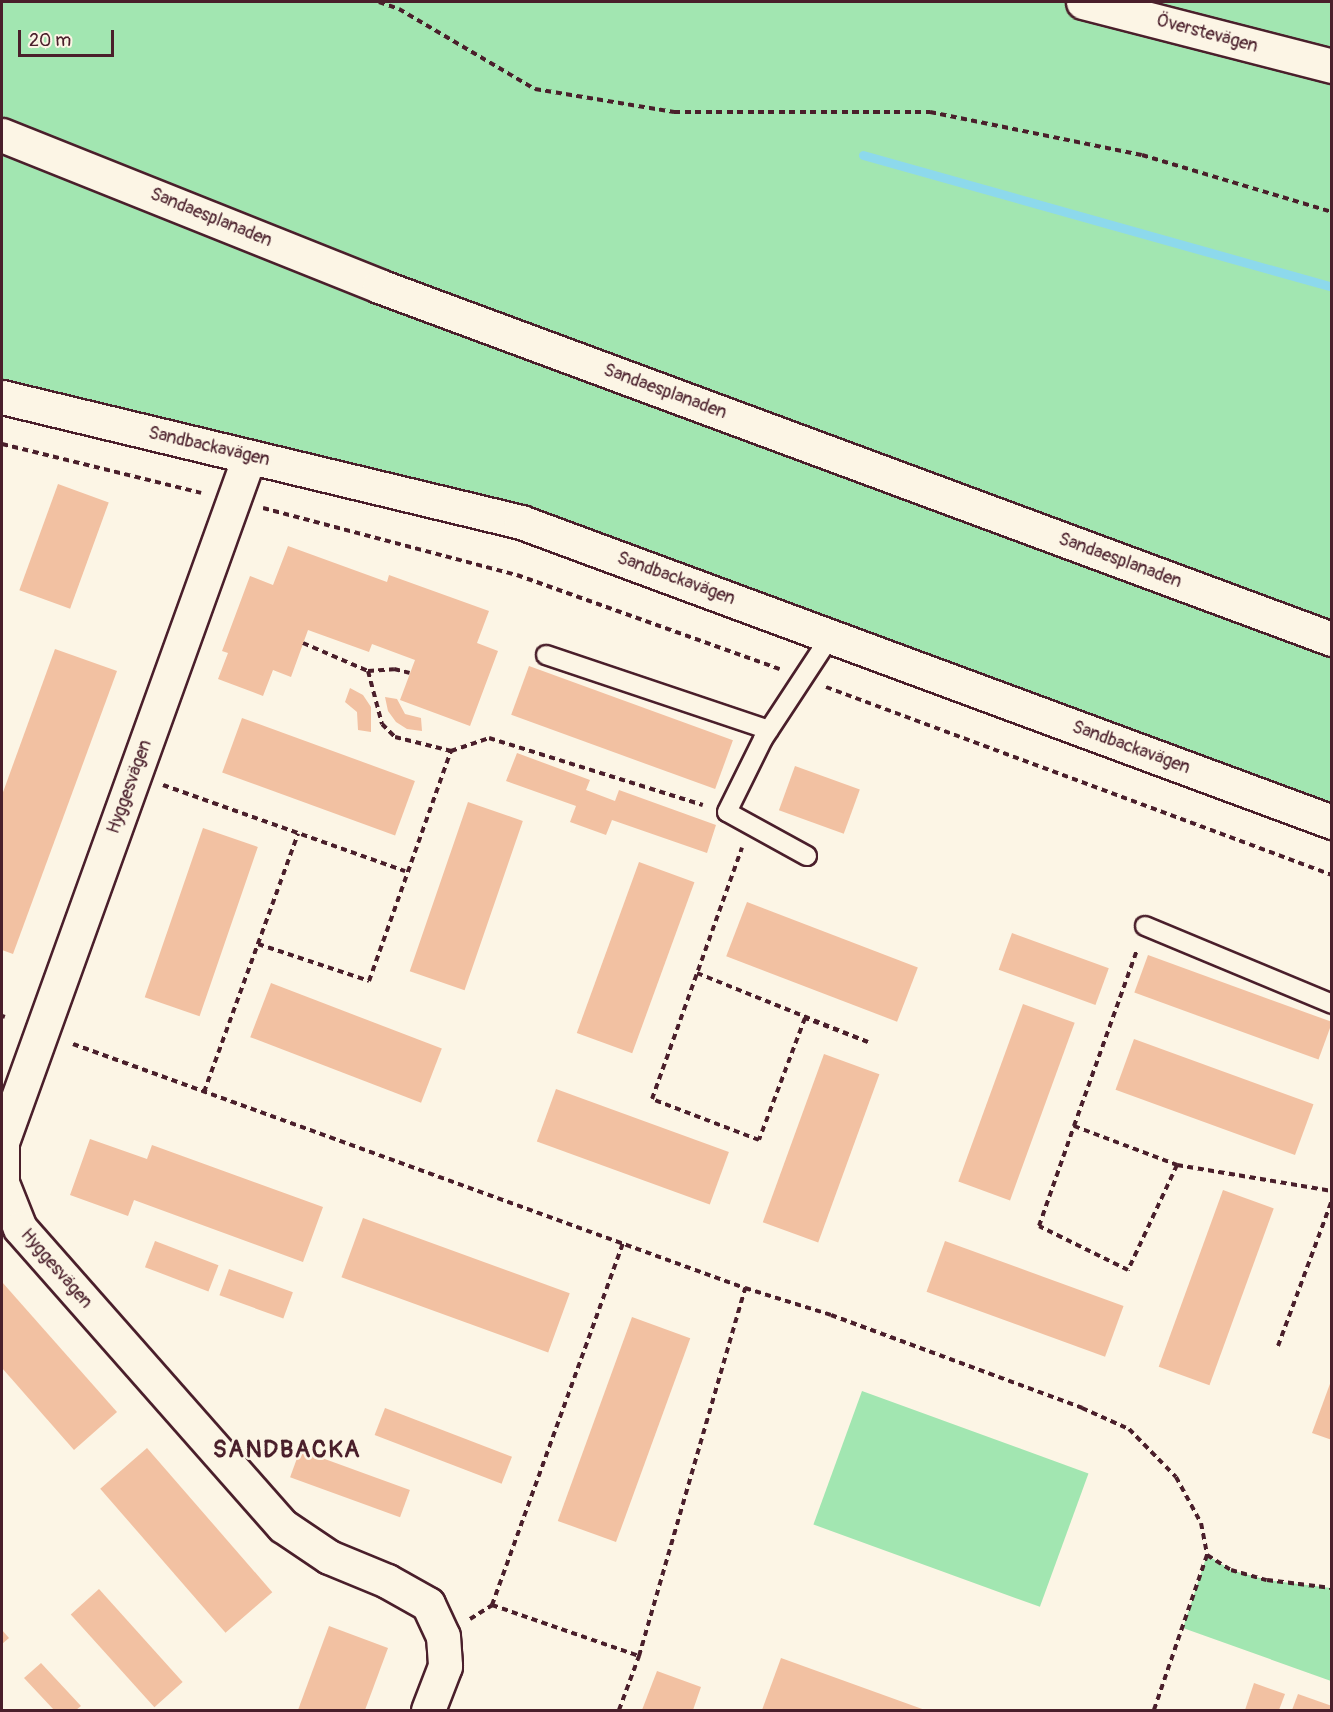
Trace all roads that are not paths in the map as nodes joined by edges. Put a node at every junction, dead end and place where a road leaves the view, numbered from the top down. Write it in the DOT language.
graph roads {
  1 [pos="1083,2"];
  2 [pos="1332,66"];
  3 [pos="2,135"];
  4 [pos="2,397"];
  5 [pos="249,457"];
  6 [pos="830,637"];
  7 [pos="1332,639"];
  8 [pos="546,655"];
  9 [pos="770,730"];
  10 [pos="1332,822"];
  11 [pos="807,856"];
  12 [pos="1145,926"];
  13 [pos="1332,1004"];
  14 [pos="428,1710"];
  1 -- 2 [label="street, Överstevägen"];
  3 -- 7 [label="street, Sandaesplanaden"];
  4 -- 5 [label="street, Sandbackavägen"];
  5 -- 6 [label="street, Sandbackavägen"];
  5 -- 14 [label="street, Hyggesvägen"];
  6 -- 9 [label="lane"];
  6 -- 10 [label="street, Sandbackavägen"];
  8 -- 9 [label="lane"];
  9 -- 11 [label="lane"];
  12 -- 13 [label="lane"];
}
